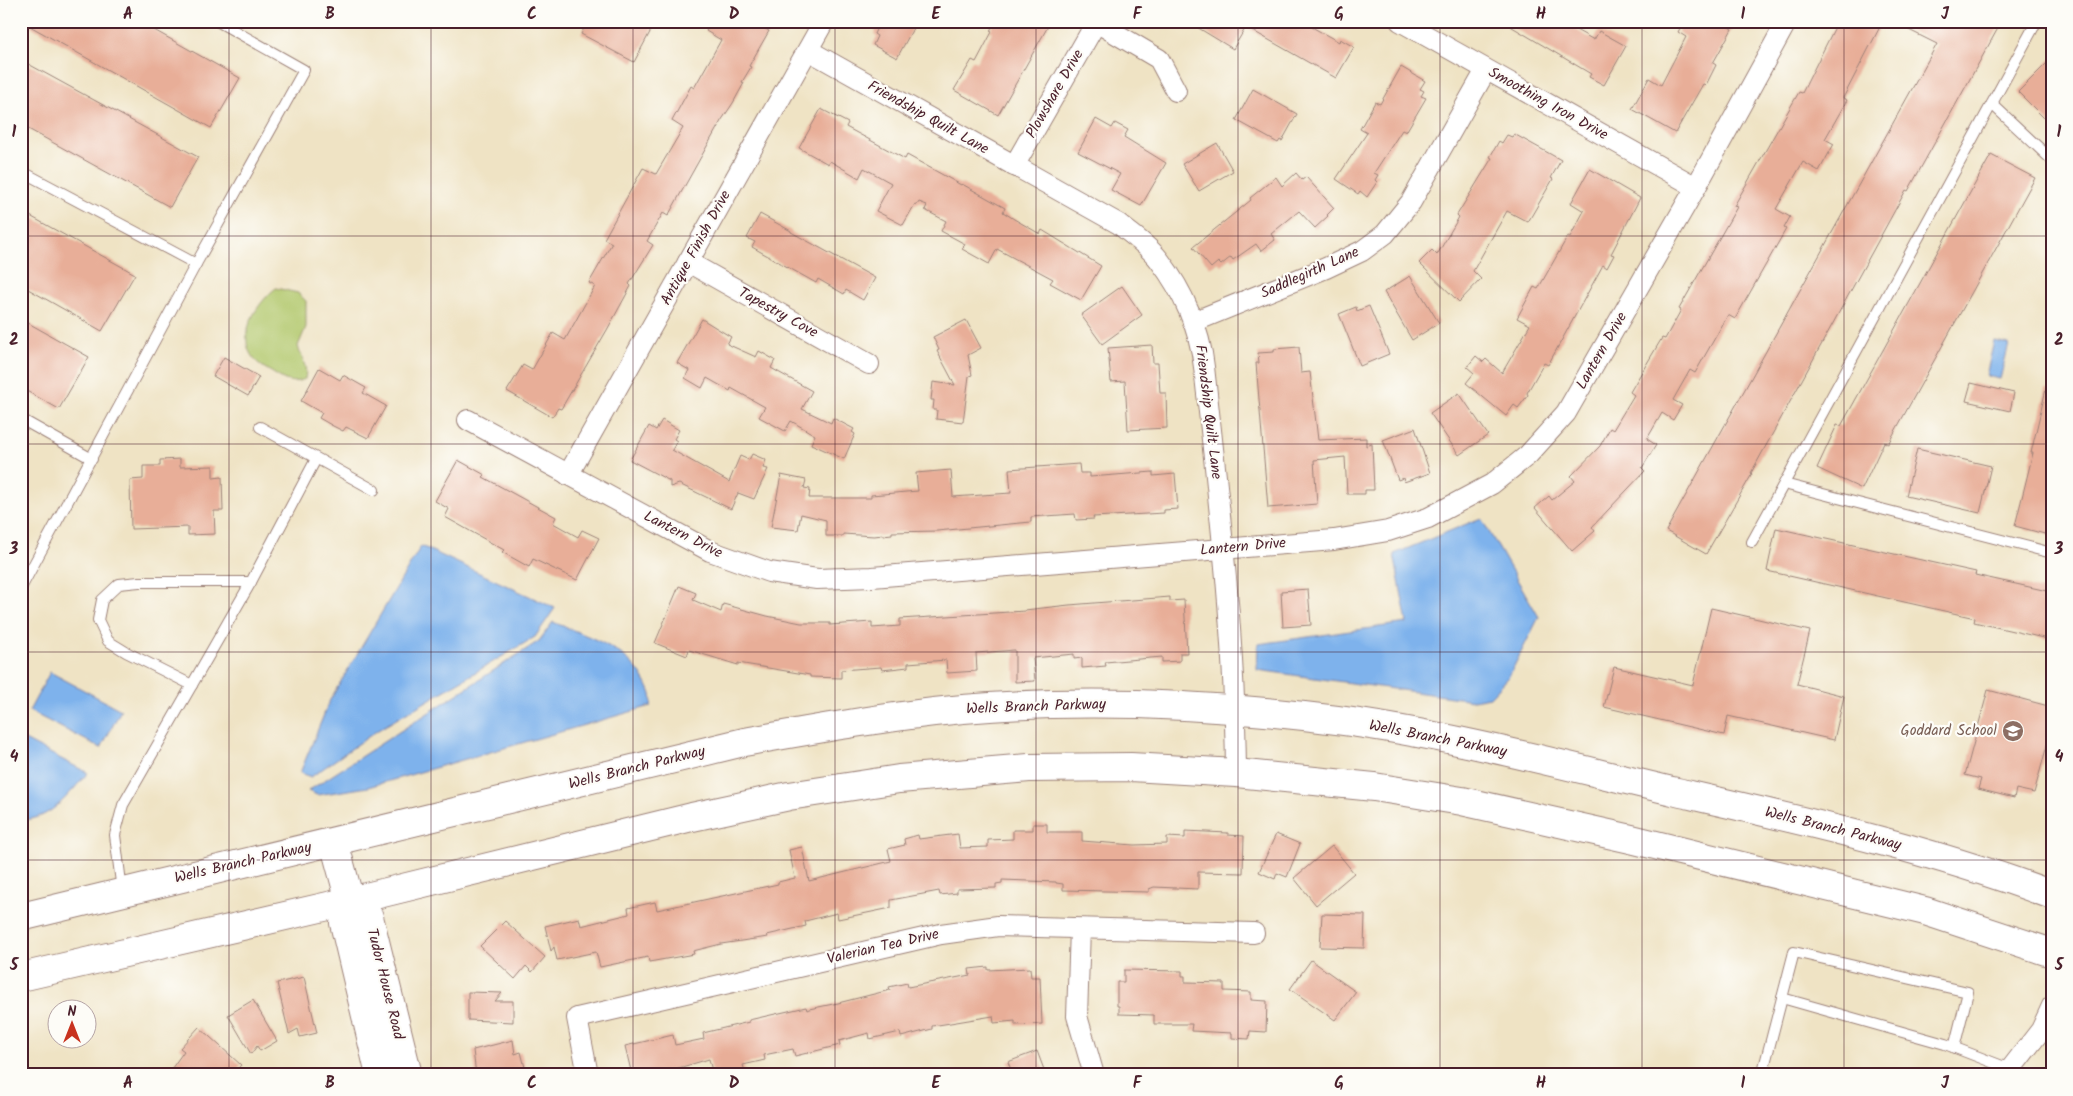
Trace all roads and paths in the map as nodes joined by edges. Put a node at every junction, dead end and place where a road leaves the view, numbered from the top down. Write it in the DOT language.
graph roads {
  1 [pos="217,21"];
  2 [pos="824,21"];
  3 [pos="1400,21"];
  4 [pos="1787,21"];
  5 [pos="2037,21"];
  6 [pos="1097,22"];
  7 [pos="808,50"];
  8 [pos="1486,70"];
  9 [pos="1176,91"];
  10 [pos="1992,104"];
  11 [pos="2052,160"];
  12 [pos="1014,166"];
  13 [pos="21,171"];
  14 [pos="1696,187"];
  15 [pos="688,262"];
  16 [pos="196,264"];
  17 [pos="1193,322"];
  18 [pos="869,364"];
  19 [pos="21,419"];
  20 [pos="468,420"];
  21 [pos="260,427"];
  22 [pos="92,459"];
  23 [pos="316,459"];
  24 [pos="568,475"];
  25 [pos="1784,484"];
  26 [pos="374,490"];
  27 [pos="1752,542"];
  28 [pos="1224,549"];
  29 [pos="2052,553"];
  30 [pos="251,582"];
  31 [pos="21,588"];
  32 [pos="192,685"];
  33 [pos="1236,710"];
  34 [pos="1236,773"];
  35 [pos="334,842"];
  36 [pos="122,892"];
  37 [pos="2052,894"];
  38 [pos="350,901"];
  39 [pos="21,916"];
  40 [pos="1080,928"];
  41 [pos="1254,933"];
  42 [pos="2052,953"];
  43 [pos="21,977"];
  44 [pos="1782,998"];
  45 [pos="2052,1006"];
  46 [pos="1954,1048"];
  47 [pos="2008,1072"];
  48 [pos="380,1075"];
  49 [pos="408,1075"];
  50 [pos="588,1075"];
  51 [pos="1094,1075"];
  52 [pos="1762,1075"];
  1 -- 16 [label="lane"];
  2 -- 7 [label="street, Antique Finish Drive"];
  3 -- 8 [label="street, Smoothing Iron Drive"];
  4 -- 14 [label="street, Lantern Drive"];
  5 -- 10 [label="lane"];
  6 -- 9 [label="street"];
  6 -- 12 [label="street, Plowshare Drive"];
  7 -- 12 [label="street, Friendship Quilt Lane"];
  7 -- 15 [label="street, Antique Finish Drive"];
  8 -- 14 [label="street, Smoothing Iron Drive"];
  8 -- 17 [label="street, Saddlegirth Lane"];
  10 -- 11 [label="lane"];
  10 -- 25 [label="lane"];
  12 -- 17 [label="street, Friendship Quilt Lane"];
  13 -- 16 [label="lane"];
  14 -- 28 [label="street, Lantern Drive"];
  15 -- 18 [label="street, Tapestry Cove"];
  15 -- 24 [label="street, Antique Finish Drive"];
  16 -- 22 [label="lane"];
  17 -- 28 [label="street, Friendship Quilt Lane"];
  19 -- 22 [label="lane"];
  20 -- 24 [label="street, Lantern Drive"];
  21 -- 23 [label="lane"];
  22 -- 31 [label="lane"];
  23 -- 26 [label="lane"];
  23 -- 30 [label="lane"];
  24 -- 28 [label="street, Lantern Drive"];
  25 -- 27 [label="lane"];
  25 -- 29 [label="lane"];
  28 -- 33 [label="street, Friendship Quilt Lane"];
  30 -- 32 [label="lane"];
  30 -- 32 [label="lane"];
  32 -- 36 [label="lane"];
  33 -- 34 [label="street, Friendship Quilt Lane"];
  33 -- 35 [label="main road, Wells Branch Parkway"];
  33 -- 37 [label="main road, Wells Branch Parkway"];
  34 -- 38 [label="main road"];
  34 -- 42 [label="main road"];
  35 -- 36 [label="main road, Wells Branch Parkway"];
  35 -- 38 [label="main road, Tudor House Road"];
  36 -- 39 [label="main road, Wells Branch Parkway"];
  38 -- 43 [label="main road"];
  38 -- 48 [label="main road, Tudor House Road"];
  38 -- 49 [label="main road, Tudor House Road"];
  40 -- 41 [label="street, Valerian Tea Drive"];
  40 -- 50 [label="street, Valerian Tea Drive"];
  40 -- 51 [label="street"];
  44 -- 46 [label="lane"];
  44 -- 46 [label="lane"];
  44 -- 52 [label="lane"];
  45 -- 47 [label="street"];
  46 -- 47 [label="lane"];
}
